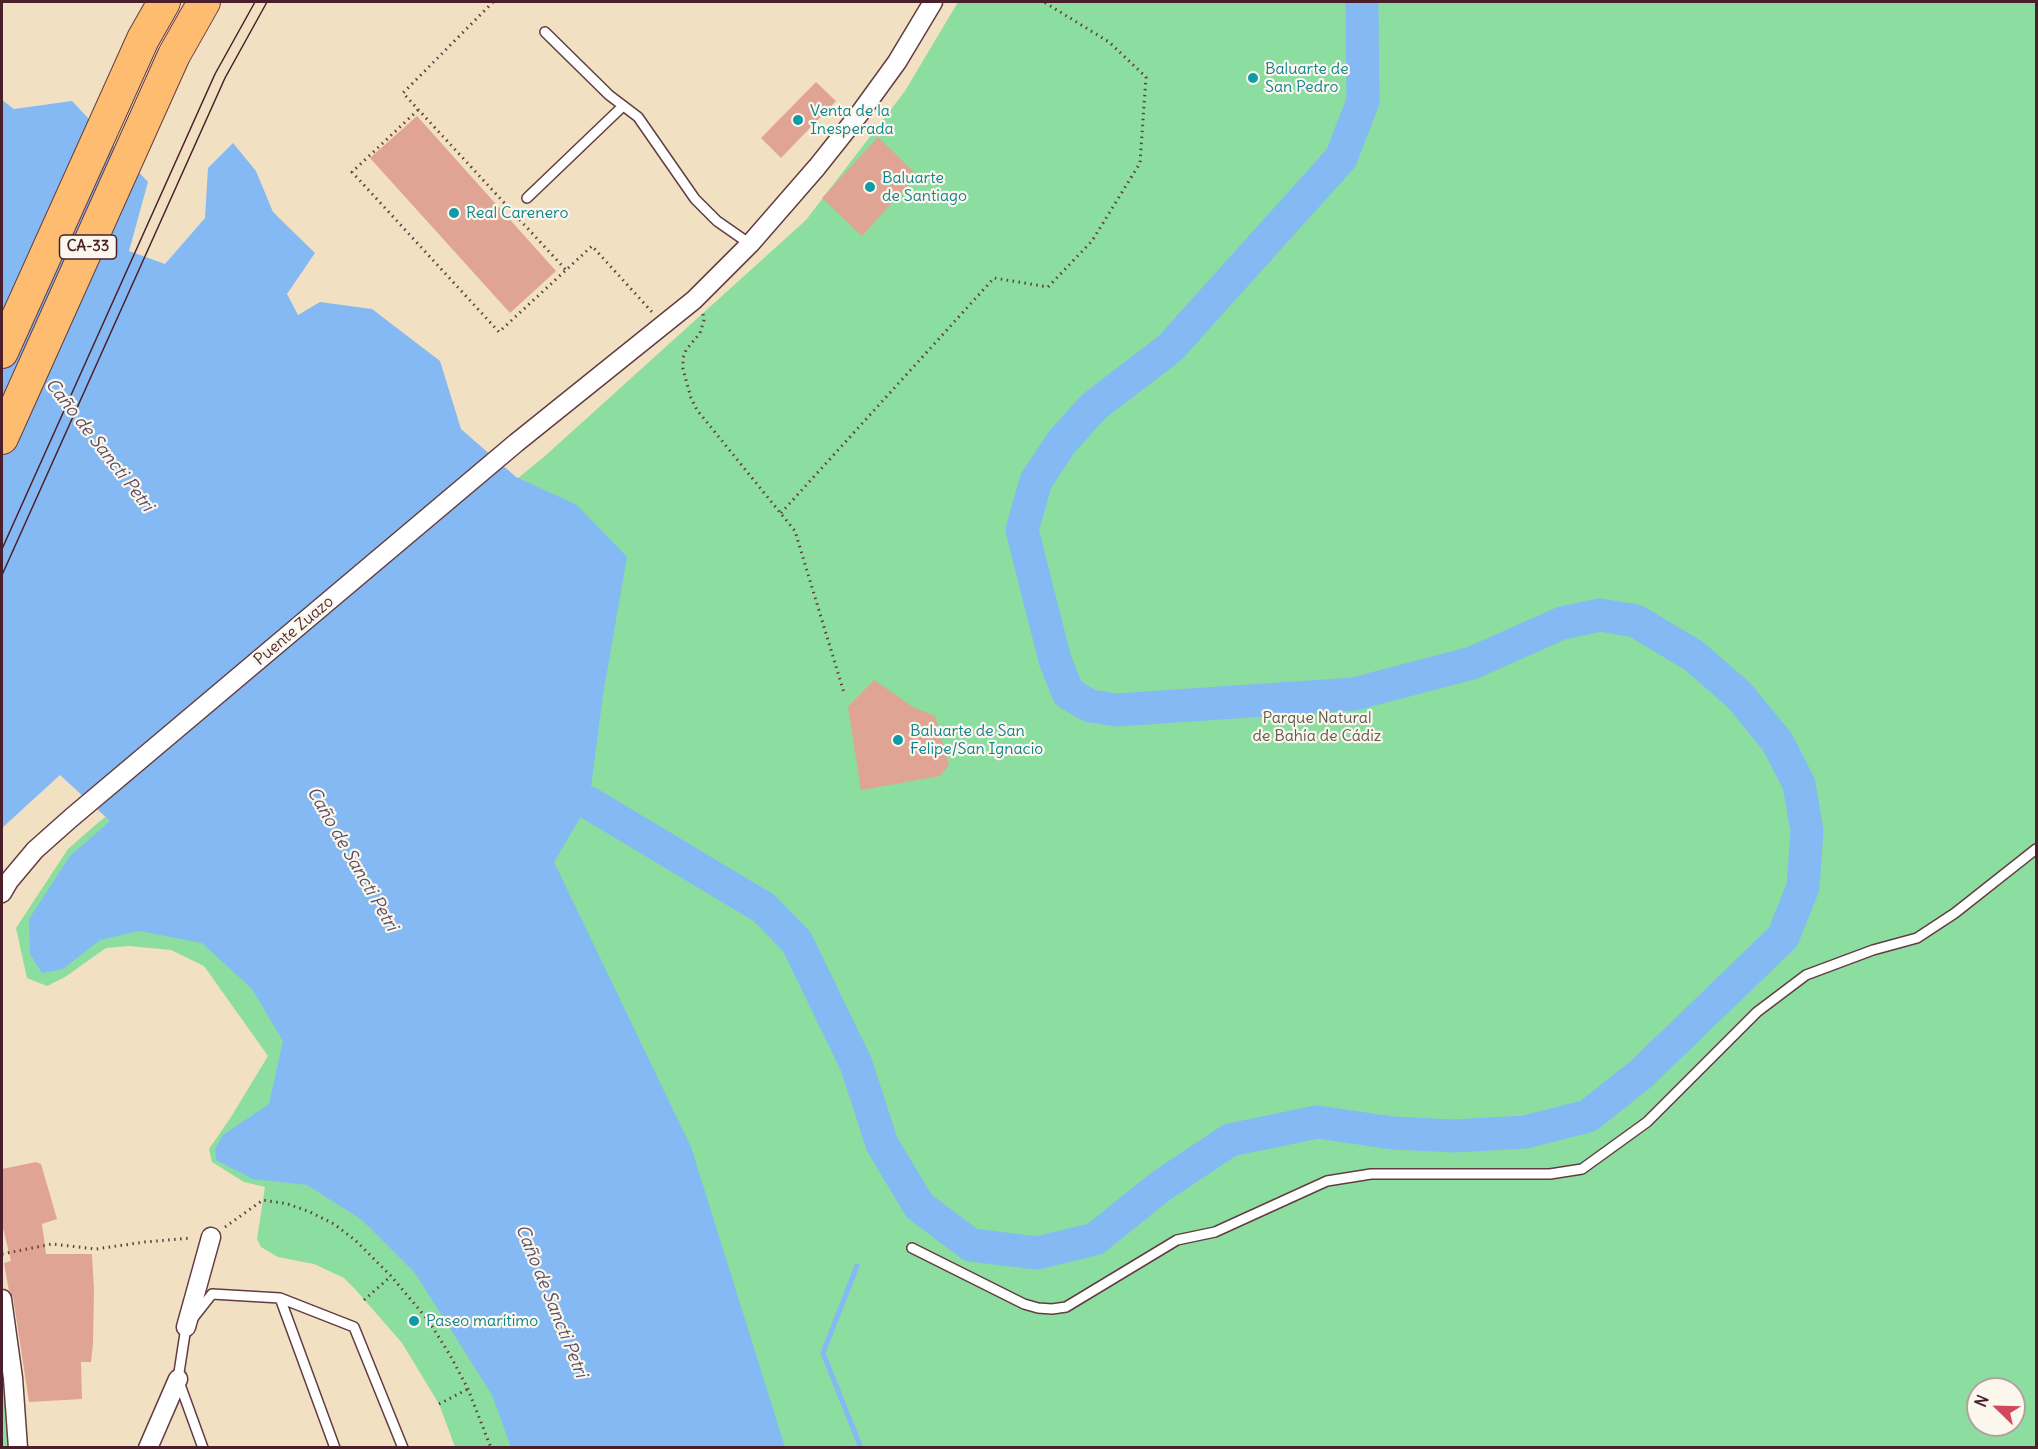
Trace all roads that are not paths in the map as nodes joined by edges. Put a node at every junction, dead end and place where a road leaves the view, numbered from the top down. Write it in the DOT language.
graph roads {
  1 [pos="164,2"];
  2 [pos="204,2"];
  3 [pos="933,2"];
  4 [pos="545,32"];
  5 [pos="623,106"];
  6 [pos="527,198"];
  7 [pos="750,244"];
  8 [pos="2,352"];
  9 [pos="2,438"];
  10 [pos="2037,849"];
  11 [pos="2,893"];
  12 [pos="211,1237"];
  13 [pos="912,1248"];
  14 [pos="279,1298"];
  15 [pos="2,1299"];
  16 [pos="186,1327"];
  17 [pos="178,1379"];
  18 [pos="18,1448"];
  19 [pos="148,1448"];
  20 [pos="203,1448"];
  21 [pos="335,1448"];
  22 [pos="403,1448"];
  1 -- 8 [label="highway, CA-33"];
  2 -- 9 [label="highway, CA-33"];
  3 -- 7 [label="street, Puente Zuazo"];
  4 -- 5 [label="lane"];
  5 -- 6 [label="lane"];
  5 -- 7 [label="lane"];
  7 -- 11 [label="street, Puente Zuazo"];
  10 -- 13 [label="lane"];
  12 -- 16 [label="street"];
  14 -- 16 [label="lane"];
  14 -- 21 [label="lane"];
  14 -- 22 [label="lane"];
  15 -- 18 [label="street"];
  16 -- 17 [label="lane"];
  17 -- 19 [label="street"];
  17 -- 20 [label="lane"];
}
